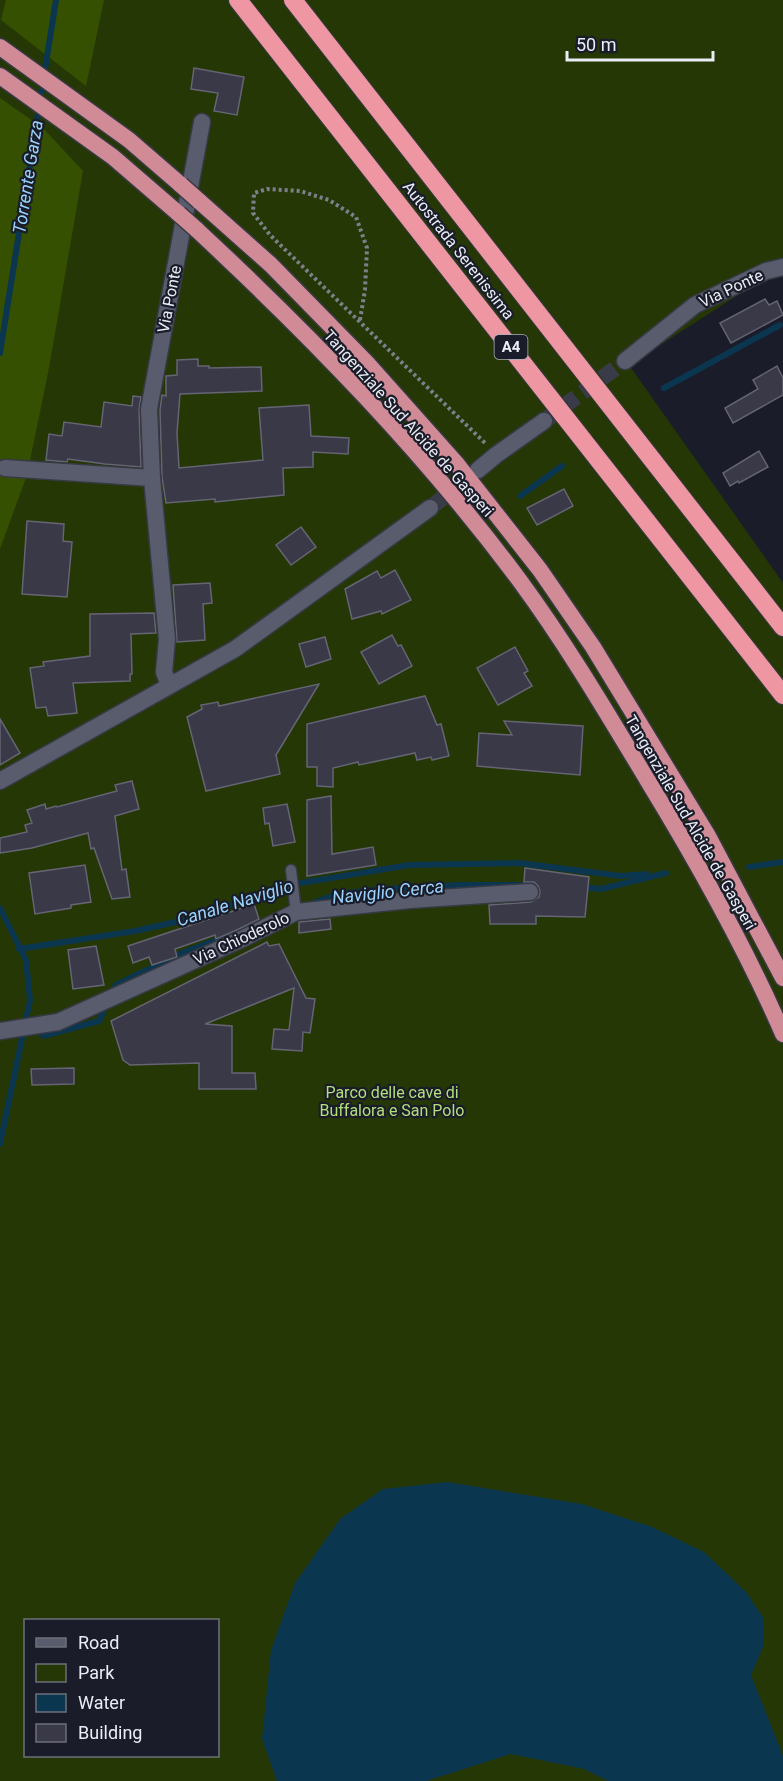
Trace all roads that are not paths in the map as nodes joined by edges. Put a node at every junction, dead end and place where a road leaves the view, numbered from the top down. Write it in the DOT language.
graph roads {
  1 [pos="238,0"];
  2 [pos="293,0"];
  3 [pos="1,48"];
  4 [pos="0,76"];
  5 [pos="202,122"];
  6 [pos="783,267"];
  7 [pos="625,361"];
  8 [pos="544,422"];
  9 [pos="5,468"];
  10 [pos="478,470"];
  11 [pos="152,478"];
  12 [pos="430,508"];
  13 [pos="783,627"];
  14 [pos="169,685"];
  15 [pos="783,695"];
  16 [pos="0,781"];
  17 [pos="291,870"];
  18 [pos="530,892"];
  19 [pos="296,912"];
  20 [pos="783,978"];
  21 [pos="3,1031"];
  22 [pos="783,1034"];
  1 -- 15 [label="highway, Autostrada Serenissima / A4"];
  2 -- 13 [label="highway, Autostrada Serenissima / A4"];
  3 -- 20 [label="highway, Tangenziale Sud Alcide de Gasperi, bridge"];
  4 -- 22 [label="highway, Tangenziale Sud Alcide de Gasperi, bridge"];
  5 -- 11 [label="street, Via Ponte"];
  6 -- 7 [label="street, Via Ponte"];
  8 -- 10 [label="street"];
  9 -- 11 [label="street"];
  11 -- 14 [label="street, Via Ponte"];
  12 -- 14 [label="street"];
  14 -- 16 [label="street"];
  17 -- 19 [label="lane"];
  18 -- 19 [label="street, Via Chioderolo"];
  19 -- 21 [label="street, Via Chioderolo"];
}
